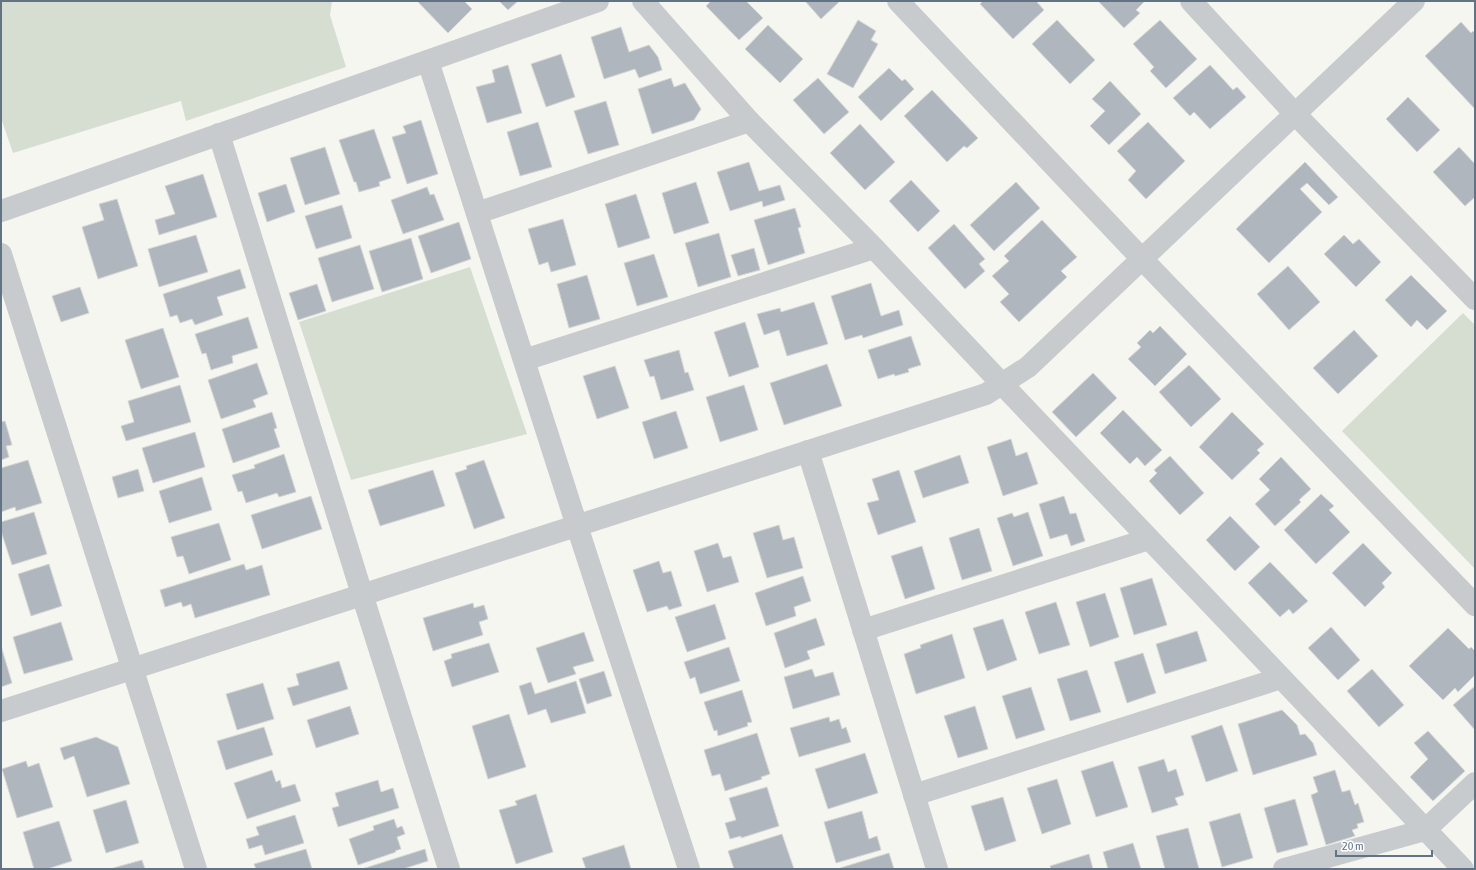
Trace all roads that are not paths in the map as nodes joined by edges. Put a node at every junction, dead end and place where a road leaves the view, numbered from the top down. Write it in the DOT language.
graph roads {
  1 [pos="598,1"];
  2 [pos="643,1"];
  3 [pos="898,1"];
  4 [pos="1191,1"];
  5 [pos="1414,1"];
  6 [pos="428,61"];
  7 [pos="1295,114"];
  8 [pos="749,121"];
  9 [pos="219,134"];
  10 [pos="1,211"];
  11 [pos="476,213"];
  12 [pos="874,248"];
  13 [pos="1,254"];
  14 [pos="1142,259"];
  15 [pos="1475,299"];
  16 [pos="524,360"];
  17 [pos="1002,384"];
  18 [pos="808,451"];
  19 [pos="577,526"];
  20 [pos="1149,539"];
  21 [pos="362,594"];
  22 [pos="1475,605"];
  23 [pos="863,630"];
  24 [pos="132,668"];
  25 [pos="1281,678"];
  26 [pos="1,710"];
  27 [pos="1475,783"];
  28 [pos="914,794"];
  29 [pos="1425,830"];
  30 [pos="196,869"];
  31 [pos="449,869"];
  32 [pos="689,869"];
  33 [pos="937,869"];
  34 [pos="1284,869"];
  35 [pos="1463,869"];
  1 -- 6 [label="street"];
  2 -- 8 [label="street"];
  3 -- 14 [label="street"];
  4 -- 7 [label="street"];
  5 -- 7 [label="street"];
  6 -- 9 [label="street"];
  6 -- 11 [label="street"];
  7 -- 14 [label="street"];
  7 -- 15 [label="street"];
  8 -- 11 [label="street"];
  8 -- 12 [label="street"];
  9 -- 10 [label="street"];
  9 -- 21 [label="street"];
  11 -- 16 [label="street"];
  12 -- 16 [label="street"];
  12 -- 17 [label="street"];
  13 -- 24 [label="street"];
  14 -- 17 [label="street"];
  14 -- 22 [label="street"];
  16 -- 19 [label="street"];
  17 -- 18 [label="street"];
  17 -- 20 [label="street"];
  18 -- 19 [label="street"];
  18 -- 23 [label="street"];
  19 -- 21 [label="street"];
  19 -- 32 [label="street"];
  20 -- 23 [label="street"];
  20 -- 25 [label="street"];
  21 -- 24 [label="street"];
  21 -- 31 [label="street"];
  23 -- 28 [label="street"];
  24 -- 26 [label="street"];
  24 -- 30 [label="street"];
  25 -- 28 [label="street"];
  25 -- 29 [label="street"];
  27 -- 29 [label="street"];
  28 -- 33 [label="street"];
  29 -- 34 [label="street"];
  29 -- 35 [label="street"];
}
